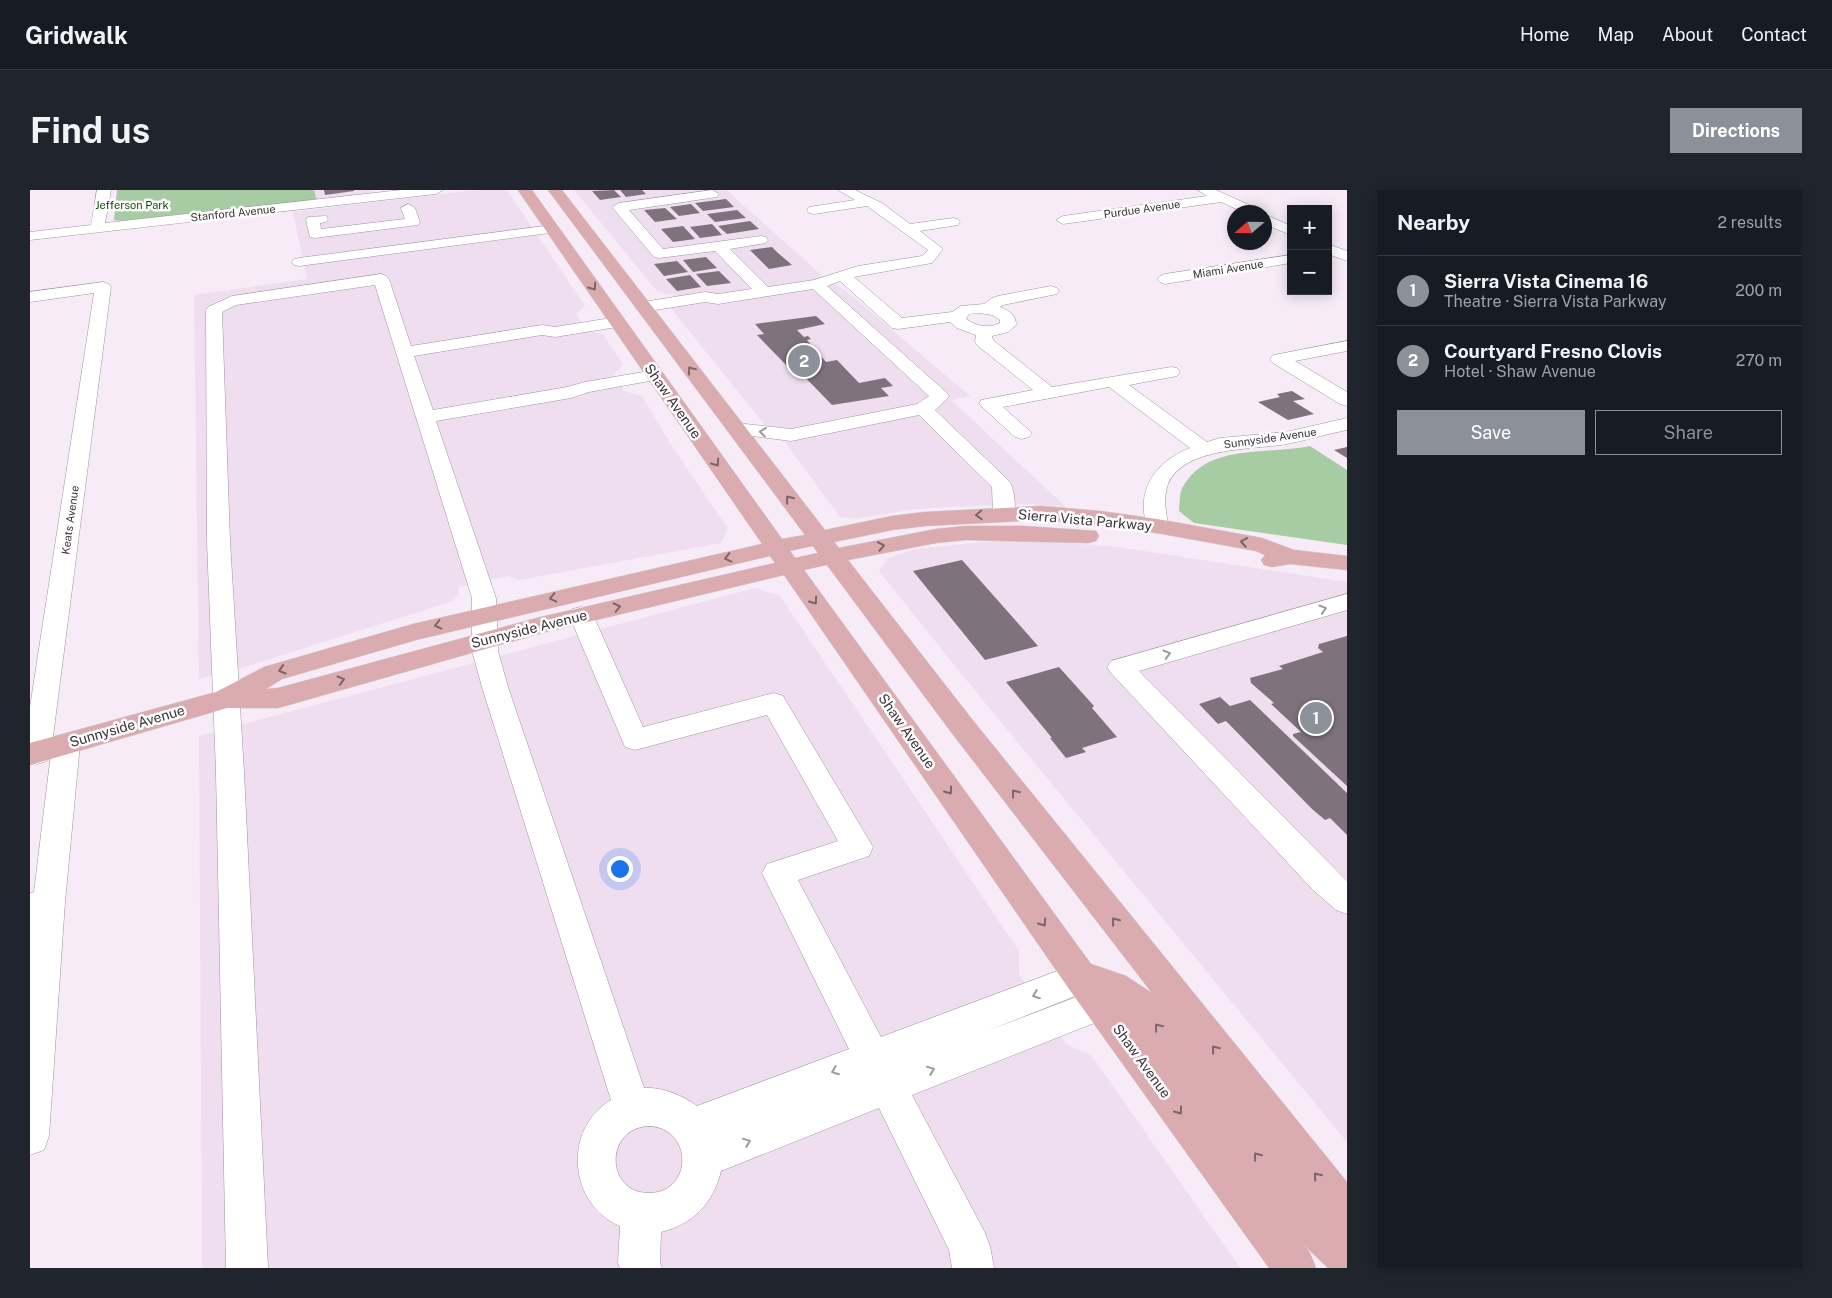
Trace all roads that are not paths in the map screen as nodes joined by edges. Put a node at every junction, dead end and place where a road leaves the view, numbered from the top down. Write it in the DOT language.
graph roads {
  1 [pos="104,190"];
  2 [pos="436,190"];
  3 [pos="525,190"];
  4 [pos="540,190"];
  5 [pos="555,190"];
  6 [pos="844,190"];
  7 [pos="1205,190"];
  8 [pos="402,194"];
  9 [pos="712,194"];
  10 [pos="669,195"];
  11 [pos="1222,198"];
  12 [pos="868,202"];
  13 [pos="317,204"];
  14 [pos="1238,205"];
  15 [pos="814,210"];
  16 [pos="1063,220"];
  17 [pos="953,222"];
  18 [pos="1272,222"];
  19 [pos="97,228"];
  20 [pos="584,228"];
  21 [pos="908,228"];
  22 [pos="1287,228"];
  23 [pos="552,229"];
  24 [pos="30,236"];
  25 [pos="761,240"];
  26 [pos="719,246"];
  27 [pos="1287,259"];
  28 [pos="299,262"];
  29 [pos="829,280"];
  30 [pos="1165,280"];
  31 [pos="760,288"];
  32 [pos="1052,291"];
  33 [pos="30,297"];
  34 [pos="988,309"];
  35 [pos="646,311"];
  36 [pos="957,316"];
  37 [pos="615,318"];
  38 [pos="984,331"];
  39 [pos="1347,346"];
  40 [pos="404,352"];
  41 [pos="1171,372"];
  42 [pos="658,379"];
  43 [pos="1112,381"];
  44 [pos="1047,392"];
  45 [pos="1347,400"];
  46 [pos="923,409"];
  47 [pos="425,416"];
  48 [pos="1347,424"];
  49 [pos="736,429"];
  50 [pos="1022,433"];
  51 [pos="791,435"];
  52 [pos="1204,449"];
  53 [pos="760,461"];
  54 [pos="1004,514"];
  55 [pos="1157,526"];
  56 [pos="966,534"];
  57 [pos="826,547"];
  58 [pos="783,557"];
  59 [pos="1290,557"];
  60 [pos="1347,563"];
  61 [pos="1347,602"];
  62 [pos="581,615"];
  63 [pos="485,626"];
  64 [pos="225,699"];
  65 [pos="66,744"];
  66 [pos="33,754"];
  67 [pos="1347,900"];
  68 [pos="39,904"];
  69 [pos="1090,991"];
  70 [pos="880,1072"];
  71 [pos="632,1108"];
  72 [pos="30,1136"];
  73 [pos="697,1143"];
  74 [pos="641,1214"];
  75 [pos="1347,1214"];
  76 [pos="1347,1258"];
  77 [pos="248,1268"];
  78 [pos="641,1268"];
  79 [pos="973,1268"];
  80 [pos="1294,1268"];
  1 -- 19 [label="street"];
  2 -- 8 [label="street, Stanford Avenue"];
  3 -- 23 [label="main road, Shaw Avenue"];
  4 -- 20 [label="main road"];
  5 -- 20 [label="main road"];
  6 -- 12 [label="street"];
  7 -- 11 [label="street"];
  8 -- 13 [label="street, Stanford Avenue"];
  8 -- 13 [label="street"];
  9 -- 10 [label="street"];
  10 -- 26 [label="street"];
  11 -- 14 [label="street"];
  11 -- 16 [label="street, Purdue Avenue"];
  12 -- 15 [label="street"];
  12 -- 21 [label="street"];
  13 -- 19 [label="street, Stanford Avenue"];
  17 -- 21 [label="street"];
  18 -- 22 [label="street"];
  19 -- 24 [label="street, Stanford Avenue"];
  20 -- 35 [label="main road"];
  21 -- 29 [label="street"];
  23 -- 28 [label="street"];
  23 -- 35 [label="main road"];
  23 -- 37 [label="main road, Shaw Avenue, one-way"];
  25 -- 26 [label="street"];
  26 -- 31 [label="street"];
  27 -- 30 [label="street, Miami Avenue"];
  29 -- 31 [label="street"];
  29 -- 36 [label="street"];
  29 -- 46 [label="street"];
  31 -- 35 [label="street"];
  32 -- 34 [label="street"];
  33 -- 66 [label="street, Keats Avenue"];
  34 -- 36 [label="street"];
  34 -- 38 [label="street"];
  49 -- 35 [label="main road, one-way"];
  36 -- 38 [label="street"];
  37 -- 40 [label="street"];
  37 -- 42 [label="main road, Shaw Avenue"];
  37 -- 49 [label="main road"];
  38 -- 44 [label="street"];
  39 -- 45 [label="street"];
  40 -- 47 [label="street"];
  40 -- 64 [label="street"];
  41 -- 43 [label="street"];
  42 -- 47 [label="street"];
  42 -- 58 [label="main road, Shaw Avenue, one-way"];
  43 -- 44 [label="street"];
  43 -- 52 [label="street"];
  44 -- 50 [label="street"];
  46 -- 51 [label="street"];
  46 -- 54 [label="street"];
  47 -- 63 [label="street"];
  48 -- 52 [label="street, Sunnyside Avenue"];
  51 -- 49 [label="street, one-way"];
  49 -- 53 [label="main road"];
  51 -- 53 [label="street"];
  52 -- 55 [label="street, Sunnyside Avenue"];
  57 -- 53 [label="main road, one-way"];
  54 -- 55 [label="main road, Sierra Vista Parkway"];
  54 -- 57 [label="main road, Sierra Vista Parkway, one-way"];
  55 -- 56 [label="main road"];
  59 -- 55 [label="main road, Sierra Vista Parkway, one-way"];
  57 -- 56 [label="main road, Sierra Vista Parkway, one-way"];
  56 -- 59 [label="main road, Sierra Vista Parkway"];
  57 -- 58 [label="main road, Sunnyside Avenue"];
  75 -- 57 [label="main road, one-way"];
  62 -- 58 [label="main road, Sunnyside Avenue, one-way"];
  58 -- 63 [label="main road, Sunnyside Avenue, one-way"];
  58 -- 69 [label="main road, Shaw Avenue, one-way"];
  59 -- 60 [label="main road, Sierra Vista Parkway"];
  67 -- 61 [label="street, one-way"];
  62 -- 63 [label="main road, Sunnyside Avenue"];
  62 -- 70 [label="street"];
  63 -- 64 [label="main road, Sunnyside Avenue"];
  63 -- 71 [label="street"];
  64 -- 65 [label="main road, Sunnyside Avenue"];
  64 -- 77 [label="street"];
  65 -- 66 [label="main road, Sunnyside Avenue"];
  65 -- 68 [label="street"];
  68 -- 72 [label="street"];
  69 -- 70 [label="street"];
  76 -- 69 [label="main road, one-way"];
  69 -- 80 [label="main road, Shaw Avenue, one-way"];
  70 -- 73 [label="street"];
  70 -- 79 [label="street"];
  71 -- 73 [label="street"];
  71 -- 74 [label="street"];
  73 -- 74 [label="street"];
  74 -- 78 [label="street"];
}
